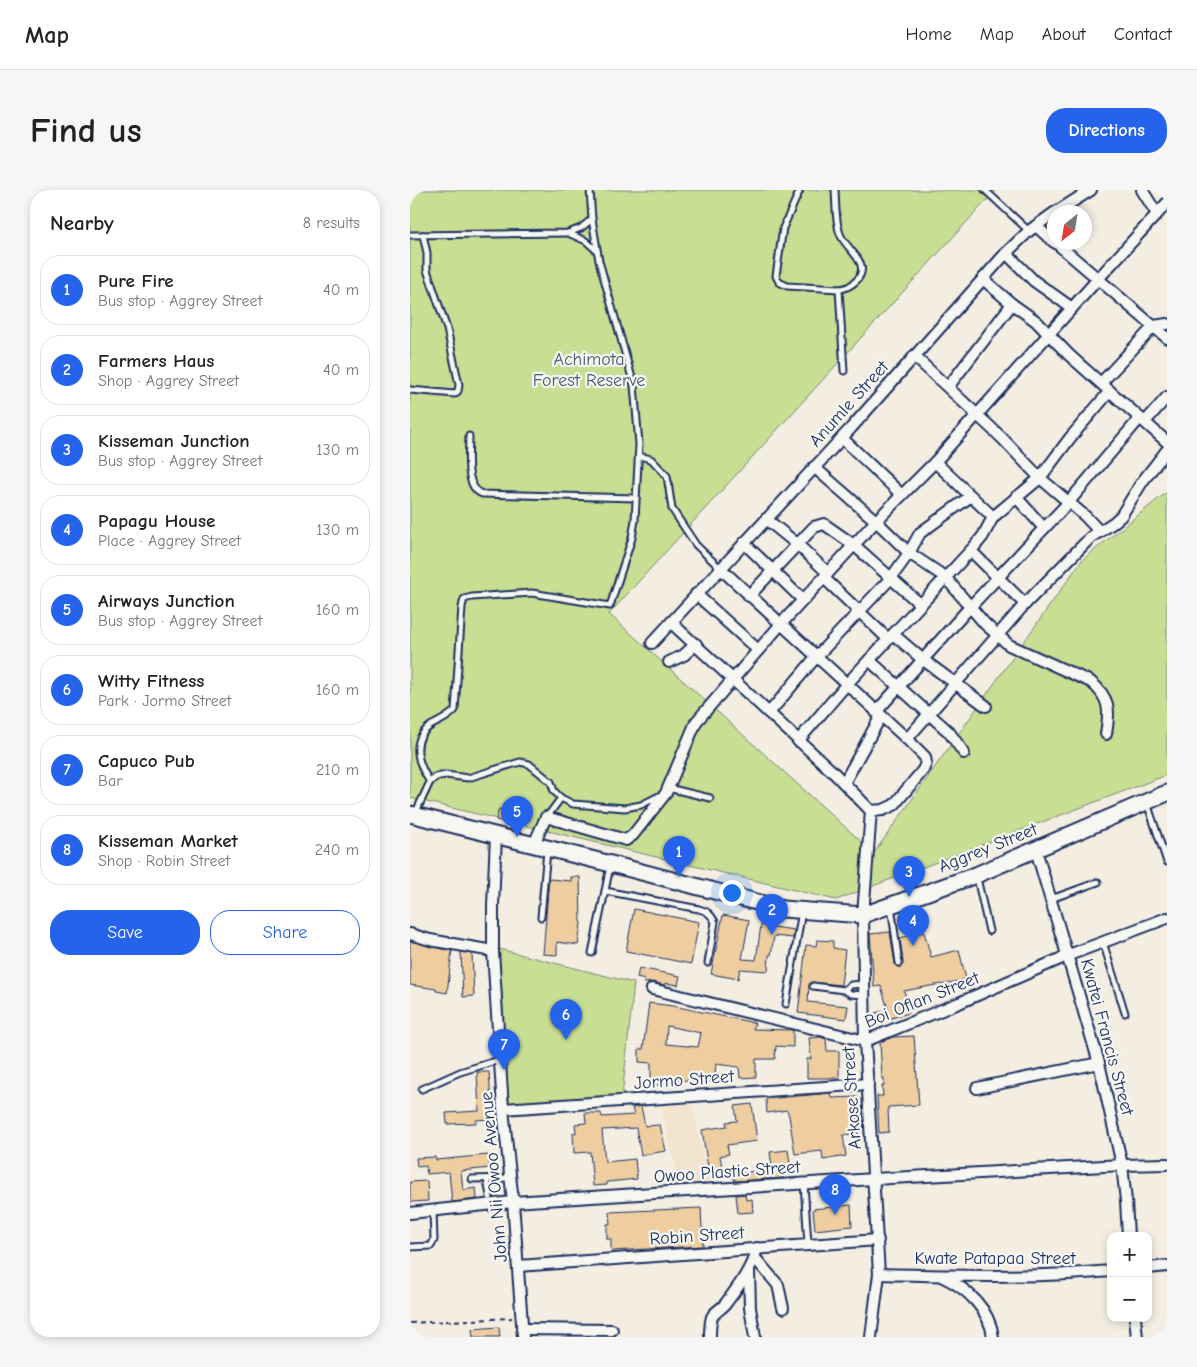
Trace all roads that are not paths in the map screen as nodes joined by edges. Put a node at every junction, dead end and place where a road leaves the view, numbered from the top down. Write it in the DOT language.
graph roads {
  1 [pos="590,190"];
  2 [pos="800,190"];
  3 [pos="836,190"];
  4 [pos="985,190"];
  5 [pos="1091,190"];
  6 [pos="1142,190"];
  7 [pos="1167,204"];
  8 [pos="1068,205"];
  9 [pos="1157,214"];
  10 [pos="1047,218"];
  11 [pos="592,219"];
  12 [pos="1033,228"];
  13 [pos="568,233"];
  14 [pos="410,235"];
  15 [pos="424,235"];
  16 [pos="1047,237"];
  17 [pos="1064,250"];
  18 [pos="597,251"];
  19 [pos="1006,253"];
  20 [pos="983,279"];
  21 [pos="1097,280"];
  22 [pos="839,290"];
  23 [pos="1012,304"];
  24 [pos="1072,308"];
  25 [pos="1167,324"];
  26 [pos="1154,326"];
  27 [pos="1050,334"];
  28 [pos="1167,338"];
  29 [pos="914,356"];
  30 [pos="844,370"];
  31 [pos="1101,383"];
  32 [pos="948,387"];
  33 [pos="410,390"];
  34 [pos="1110,391"];
  35 [pos="1167,397"];
  36 [pos="978,414"];
  37 [pos="1143,420"];
  38 [pos="469,436"];
  39 [pos="842,438"];
  40 [pos="1167,442"];
  41 [pos="1167,450"];
  42 [pos="639,456"];
  43 [pos="935,462"];
  44 [pos="814,467"];
  45 [pos="1040,478"];
  46 [pos="902,494"];
  47 [pos="970,496"];
  48 [pos="1016,497"];
  49 [pos="636,498"];
  50 [pos="1068,503"];
  51 [pos="993,517"];
  52 [pos="766,519"];
  53 [pos="876,521"];
  54 [pos="1044,528"];
  55 [pos="1100,532"];
  56 [pos="744,543"];
  57 [pos="797,544"];
  58 [pos="854,545"];
  59 [pos="971,551"];
  60 [pos="909,553"];
  61 [pos="720,568"];
  62 [pos="773,571"];
  63 [pos="826,576"];
  64 [pos="945,577"];
  65 [pos="998,577"];
  66 [pos="891,578"];
  67 [pos="696,594"];
  68 [pos="749,596"];
  69 [pos="803,600"];
  70 [pos="920,604"];
  71 [pos="1025,604"];
  72 [pos="970,607"];
  73 [pos="860,612"];
  74 [pos="672,621"];
  75 [pos="781,624"];
  76 [pos="998,635"];
  77 [pos="890,637"];
  78 [pos="652,643"];
  79 [pos="696,644"];
  80 [pos="758,650"];
  81 [pos="816,657"];
  82 [pos="869,660"];
  83 [pos="922,660"];
  84 [pos="669,662"];
  85 [pos="734,679"];
  86 [pos="955,684"];
  87 [pos="846,685"];
  88 [pos="898,687"];
  89 [pos="986,706"];
  90 [pos="769,713"];
  91 [pos="879,714"];
  92 [pos="930,714"];
  93 [pos="1106,734"];
  94 [pos="907,739"];
  95 [pos="798,741"];
  96 [pos="964,753"];
  97 [pos="430,782"];
  98 [pos="844,783"];
  99 [pos="667,791"];
  100 [pos="1167,793"];
  101 [pos="561,798"];
  102 [pos="710,798"];
  103 [pos="1146,802"];
  104 [pos="871,811"];
  105 [pos="412,814"];
  106 [pos="546,817"];
  107 [pos="496,834"];
  108 [pos="540,846"];
  109 [pos="1036,850"];
  110 [pos="1167,862"];
  111 [pos="611,864"];
  112 [pos="976,876"];
  113 [pos="1098,882"];
  114 [pos="605,891"];
  115 [pos="1052,899"];
  116 [pos="891,906"];
  117 [pos="802,910"];
  118 [pos="863,916"];
  119 [pos="541,917"];
  120 [pos="1167,918"];
  121 [pos="989,931"];
  122 [pos="410,934"];
  123 [pos="1103,942"];
  124 [pos="493,951"];
  125 [pos="592,953"];
  126 [pos="1068,955"];
  127 [pos="708,963"];
  128 [pos="899,963"];
  129 [pos="863,984"];
  130 [pos="813,986"];
  131 [pos="652,989"];
  132 [pos="844,990"];
  133 [pos="863,995"];
  134 [pos="786,1004"];
  135 [pos="1125,1013"];
  136 [pos="865,1041"];
  137 [pos="500,1060"];
  138 [pos="1099,1063"];
  139 [pos="868,1084"];
  140 [pos="977,1088"];
  141 [pos="422,1090"];
  142 [pos="503,1109"];
  143 [pos="1167,1164"];
  144 [pos="1122,1165"];
  145 [pos="487,1178"];
  146 [pos="510,1178"];
  147 [pos="472,1179"];
  148 [pos="874,1179"];
  149 [pos="804,1184"];
  150 [pos="490,1197"];
  151 [pos="513,1202"];
  152 [pos="433,1211"];
  153 [pos="410,1213"];
  154 [pos="1128,1232"];
  155 [pos="878,1240"];
  156 [pos="808,1245"];
  157 [pos="410,1247"];
  158 [pos="756,1253"];
  159 [pos="518,1266"];
  160 [pos="1167,1266"];
  161 [pos="1152,1268"];
  162 [pos="749,1270"];
  163 [pos="1107,1271"];
  164 [pos="880,1274"];
  165 [pos="940,1275"];
  166 [pos="783,1308"];
  167 [pos="1135,1322"];
  168 [pos="612,1330"];
  169 [pos="522,1333"];
  170 [pos="588,1333"];
  171 [pos="710,1337"];
  172 [pos="754,1337"];
  173 [pos="872,1337"];
  174 [pos="993,1337"];
  175 [pos="1137,1337"];
  1 -- 11 [label="lane"];
  2 -- 22 [label="lane"];
  3 -- 22 [label="lane"];
  4 -- 12 [label="lane"];
  5 -- 8 [label="street, Anumle Street"];
  6 -- 9 [label="street"];
  7 -- 9 [label="street"];
  9 -- 21 [label="street"];
  10 -- 12 [label="street, Anumle Street"];
  11 -- 13 [label="lane"];
  11 -- 18 [label="lane"];
  12 -- 16 [label="street"];
  12 -- 19 [label="street, Anumle Street"];
  13 -- 15 [label="lane"];
  13 -- 18 [label="lane"];
  14 -- 15 [label="lane"];
  15 -- 33 [label="lane"];
  17 -- 21 [label="street"];
  18 -- 42 [label="lane"];
  19 -- 20 [label="street, Anumle Street"];
  19 -- 24 [label="street"];
  20 -- 23 [label="street"];
  20 -- 29 [label="street, Anumle Street"];
  21 -- 24 [label="street"];
  21 -- 26 [label="street"];
  22 -- 30 [label="lane"];
  23 -- 27 [label="street"];
  23 -- 32 [label="street"];
  24 -- 27 [label="street"];
  25 -- 26 [label="street"];
  26 -- 28 [label="street"];
  26 -- 31 [label="street"];
  27 -- 31 [label="street"];
  27 -- 36 [label="street"];
  29 -- 32 [label="street"];
  29 -- 39 [label="street, Anumle Street"];
  31 -- 34 [label="street"];
  32 -- 36 [label="street"];
  34 -- 37 [label="street"];
  34 -- 45 [label="street"];
  35 -- 37 [label="street"];
  36 -- 43 [label="street"];
  36 -- 45 [label="street"];
  37 -- 40 [label="street"];
  37 -- 50 [label="street"];
  38 -- 49 [label="lane"];
  39 -- 44 [label="street, Anumle Street"];
  39 -- 46 [label="street"];
  41 -- 55 [label="street"];
  42 -- 49 [label="lane"];
  42 -- 61 [label="lane"];
  43 -- 46 [label="street"];
  43 -- 47 [label="street"];
  44 -- 52 [label="street, Anumle Street"];
  44 -- 53 [label="street"];
  45 -- 48 [label="street"];
  45 -- 50 [label="street"];
  46 -- 53 [label="street"];
  47 -- 51 [label="street"];
  47 -- 60 [label="street"];
  48 -- 51 [label="street"];
  48 -- 54 [label="street"];
  49 -- 97 [label="lane"];
  50 -- 54 [label="street"];
  50 -- 55 [label="street"];
  51 -- 59 [label="street"];
  52 -- 56 [label="street, Anumle Street"];
  52 -- 57 [label="street"];
  53 -- 58 [label="street"];
  53 -- 60 [label="street"];
  54 -- 65 [label="street"];
  55 -- 71 [label="street"];
  56 -- 61 [label="street, Anumle Street"];
  56 -- 62 [label="street"];
  57 -- 58 [label="street"];
  57 -- 62 [label="street"];
  57 -- 63 [label="street"];
  58 -- 63 [label="street"];
  58 -- 66 [label="street"];
  59 -- 64 [label="street"];
  59 -- 65 [label="street"];
  60 -- 64 [label="street"];
  60 -- 66 [label="street"];
  61 -- 67 [label="street, Anumle Street"];
  61 -- 68 [label="street"];
  62 -- 68 [label="street"];
  62 -- 69 [label="street"];
  63 -- 69 [label="street"];
  63 -- 73 [label="street"];
  64 -- 70 [label="street"];
  64 -- 72 [label="street"];
  65 -- 71 [label="street"];
  65 -- 72 [label="street"];
  66 -- 70 [label="street"];
  66 -- 73 [label="street"];
  67 -- 74 [label="street, Anumle Street"];
  67 -- 80 [label="street"];
  68 -- 75 [label="street"];
  69 -- 75 [label="street"];
  70 -- 77 [label="street"];
  71 -- 76 [label="street"];
  72 -- 76 [label="street"];
  72 -- 83 [label="street"];
  73 -- 77 [label="street"];
  73 -- 81 [label="street"];
  74 -- 78 [label="street, Anumle Street"];
  74 -- 79 [label="street"];
  75 -- 80 [label="street"];
  75 -- 81 [label="street"];
  76 -- 86 [label="street"];
  76 -- 93 [label="street"];
  77 -- 82 [label="street"];
  77 -- 83 [label="street"];
  79 -- 84 [label="street"];
  79 -- 85 [label="street"];
  80 -- 85 [label="street"];
  81 -- 87 [label="street"];
  81 -- 90 [label="street"];
  82 -- 87 [label="street"];
  82 -- 88 [label="street"];
  83 -- 86 [label="street"];
  83 -- 88 [label="street"];
  85 -- 90 [label="street"];
  85 -- 99 [label="street"];
  86 -- 89 [label="street"];
  86 -- 92 [label="street"];
  87 -- 91 [label="street"];
  87 -- 95 [label="street"];
  88 -- 91 [label="street"];
  88 -- 92 [label="street"];
  90 -- 95 [label="street"];
  91 -- 94 [label="street"];
  91 -- 98 [label="street"];
  92 -- 94 [label="street"];
  92 -- 96 [label="street"];
  94 -- 104 [label="street"];
  95 -- 98 [label="street"];
  97 -- 101 [label="lane"];
  97 -- 105 [label="lane"];
  98 -- 104 [label="street"];
  99 -- 101 [label="lane"];
  99 -- 102 [label="lane"];
  99 -- 106 [label="street"];
  100 -- 103 [label="main road, Aggrey Street"];
  101 -- 106 [label="lane"];
  103 -- 109 [label="main road, Aggrey Street"];
  103 -- 110 [label="lane"];
  104 -- 118 [label="street, Arkose Street"];
  105 -- 107 [label="main road, Aggrey Street"];
  106 -- 108 [label="street"];
  107 -- 108 [label="main road, Aggrey Street"];
  107 -- 124 [label="street, John Nii Owoo Avenue"];
  108 -- 111 [label="main road, Aggrey Street"];
  108 -- 119 [label="lane"];
  109 -- 112 [label="main road, Aggrey Street"];
  109 -- 115 [label="street, Kwatei Francis Street"];
  111 -- 114 [label="lane"];
  111 -- 117 [label="main road, Aggrey Street"];
  112 -- 116 [label="main road, Aggrey Street"];
  112 -- 121 [label="lane"];
  113 -- 115 [label="lane"];
  114 -- 125 [label="lane"];
  114 -- 127 [label="lane"];
  115 -- 126 [label="street, Kwatei Francis Street"];
  116 -- 118 [label="main road, Aggrey Street"];
  116 -- 128 [label="lane"];
  117 -- 118 [label="main road, Aggrey Street"];
  117 -- 134 [label="lane"];
  118 -- 129 [label="street, Arkose Street"];
  120 -- 123 [label="street, Boi Oflan Street"];
  122 -- 124 [label="street"];
  123 -- 126 [label="street, Boi Oflan Street"];
  123 -- 135 [label="lane"];
  124 -- 137 [label="street, John Nii Owoo Avenue"];
  126 -- 136 [label="street, Boi Oflan Street"];
  126 -- 138 [label="street, Kwatei Francis Street"];
  129 -- 132 [label="lane"];
  129 -- 133 [label="street, Arkose Street"];
  130 -- 132 [label="lane"];
  131 -- 136 [label="street, Boi Oflan Street"];
  132 -- 133 [label="lane"];
  133 -- 136 [label="street, Arkose Street"];
  136 -- 139 [label="street, Arkose Street"];
  137 -- 141 [label="lane"];
  137 -- 142 [label="street, John Nii Owoo Avenue"];
  138 -- 140 [label="street"];
  138 -- 144 [label="street, Kwatei Francis Street"];
  139 -- 142 [label="street, Jormo Street"];
  139 -- 148 [label="street, Arkose Street"];
  142 -- 146 [label="street, John Nii Owoo Avenue"];
  143 -- 144 [label="street, Owoo Plastic Street"];
  144 -- 148 [label="street, Owoo Plastic Street"];
  144 -- 154 [label="street, Kwatei Francis Street"];
  145 -- 146 [label="lane"];
  145 -- 147 [label="lane"];
  145 -- 150 [label="lane"];
  146 -- 151 [label="street, John Nii Owoo Avenue"];
  148 -- 149 [label="street, Owoo Plastic Street"];
  148 -- 155 [label="street, Arkose Street"];
  149 -- 151 [label="street, Owoo Plastic Street"];
  149 -- 156 [label="lane"];
  151 -- 152 [label="street, Owoo Plastic Street"];
  151 -- 159 [label="street, John Nii Owoo Avenue"];
  152 -- 153 [label="street, Owoo Plastic Street"];
  152 -- 157 [label="lane"];
  155 -- 156 [label="street, Robin Street"];
  155 -- 164 [label="street, Arkose Street"];
  156 -- 158 [label="street, Robin Street"];
  158 -- 159 [label="street, Robin Street"];
  158 -- 162 [label="street"];
  158 -- 166 [label="street"];
  159 -- 169 [label="street, John Nii Owoo Avenue"];
  160 -- 161 [label="street"];
  162 -- 171 [label="street"];
  162 -- 172 [label="street"];
  163 -- 165 [label="street, Kwate Patapaa Street"];
  164 -- 165 [label="street, Kwate Patapaa Street"];
  164 -- 173 [label="street, Arkose Street"];
  165 -- 174 [label="street"];
  167 -- 175 [label="street"];
  168 -- 170 [label="street"];
  169 -- 170 [label="street"];
}
